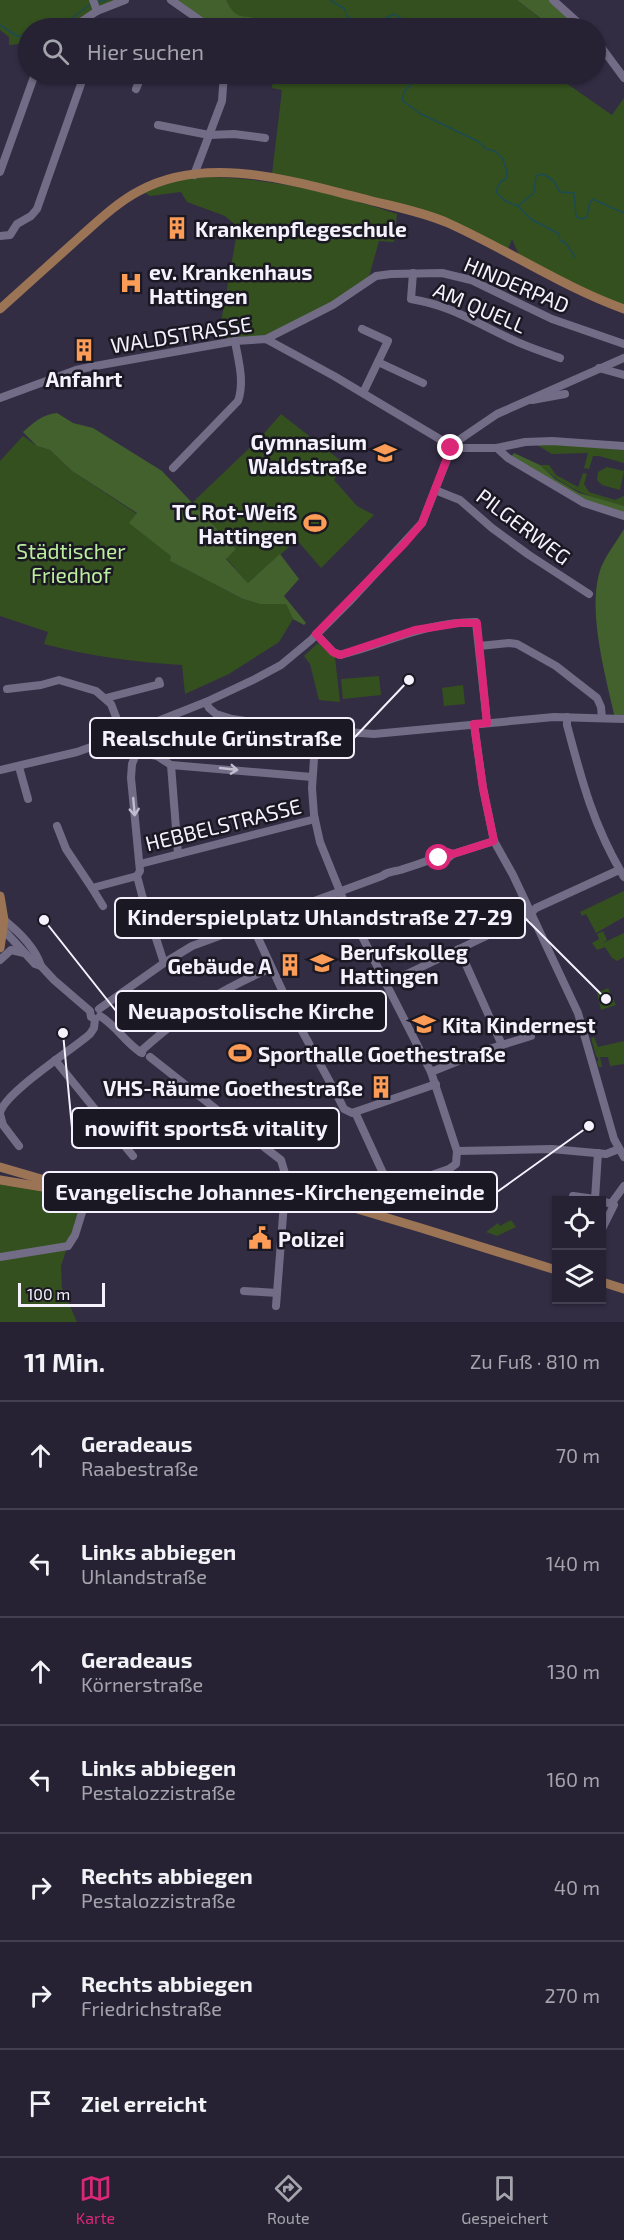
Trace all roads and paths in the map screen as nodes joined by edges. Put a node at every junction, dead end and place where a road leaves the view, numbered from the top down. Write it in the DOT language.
graph roads {
  1 [pos="125,0"];
  2 [pos="173,0"];
  3 [pos="553,0"];
  4 [pos="95,6"];
  5 [pos="82,18"];
  6 [pos="197,18"];
  7 [pos="574,18"];
  8 [pos="606,54"];
  9 [pos="624,78"];
  10 [pos="31,84"];
  11 [pos="81,84"];
  12 [pos="138,84"];
  13 [pos="224,84"];
  14 [pos="136,89"];
  15 [pos="158,125"];
  16 [pos="209,135"];
  17 [pos="264,138"];
  18 [pos="0,172"];
  19 [pos="194,175"];
  20 [pos="0,236"];
  21 [pos="412,273"];
  22 [pos="0,309"];
  23 [pos="624,309"];
  24 [pos="362,329"];
  25 [pos="266,339"];
  26 [pos="235,340"];
  27 [pos="624,344"];
  28 [pos="560,358"];
  29 [pos="624,358"];
  30 [pos="378,362"];
  31 [pos="599,368"];
  32 [pos="624,375"];
  33 [pos="423,384"];
  34 [pos="363,393"];
  35 [pos="566,394"];
  36 [pos="0,398"];
  37 [pos="522,402"];
  38 [pos="624,446"];
  39 [pos="451,448"];
  40 [pos="497,448"];
  41 [pos="173,468"];
  42 [pos="435,490"];
  43 [pos="624,516"];
  44 [pos="589,594"];
  45 [pos="316,634"];
  46 [pos="479,646"];
  47 [pos="159,681"];
  48 [pos="8,689"];
  49 [pos="106,698"];
  50 [pos="206,702"];
  51 [pos="567,717"];
  52 [pos="602,718"];
  53 [pos="624,719"];
  54 [pos="487,723"];
  55 [pos="474,724"];
  56 [pos="316,730"];
  57 [pos="127,734"];
  58 [pos="137,752"];
  59 [pos="171,765"];
  60 [pos="19,766"];
  61 [pos="0,770"];
  62 [pos="312,777"];
  63 [pos="28,799"];
  64 [pos="315,819"];
  65 [pos="57,826"];
  66 [pos="494,841"];
  67 [pos="178,854"];
  68 [pos="140,864"];
  69 [pos="620,870"];
  70 [pos="137,876"];
  71 [pos="624,878"];
  72 [pos="92,888"];
  73 [pos="340,892"];
  74 [pos="0,896"];
  75 [pos="103,906"];
  76 [pos="531,913"];
  77 [pos="2,923"];
  78 [pos="252,925"];
  79 [pos="0,948"];
  80 [pos="459,949"];
  81 [pos="25,953"];
  82 [pos="0,960"];
  83 [pos="164,963"];
  84 [pos="41,966"];
  85 [pos="271,968"];
  86 [pos="386,984"];
  87 [pos="98,1015"];
  88 [pos="531,1036"];
  89 [pos="502,1045"];
  90 [pos="145,1055"];
  91 [pos="55,1060"];
  92 [pos="431,1072"];
  93 [pos="436,1084"];
  94 [pos="355,1112"];
  95 [pos="0,1114"];
  96 [pos="19,1146"];
  97 [pos="619,1149"];
  98 [pos="457,1151"];
  99 [pos="598,1153"];
  100 [pos="133,1156"];
  101 [pos="624,1157"];
  102 [pos="0,1167"];
  103 [pos="0,1180"];
  104 [pos="624,1186"];
  105 [pos="86,1193"];
  106 [pos="599,1196"];
  107 [pos="284,1199"];
  108 [pos="606,1202"];
  109 [pos="611,1204"];
  110 [pos="606,1221"];
  111 [pos="0,1257"];
  112 [pos="552,1269"];
  113 [pos="606,1283"];
  114 [pos="624,1288"];
  115 [pos="244,1291"];
  116 [pos="277,1293"];
  117 [pos="276,1306"];
  1 -- 4 [label="street"];
  2 -- 6 [label="street"];
  3 -- 7 [label="street"];
  4 -- 5 [label="street"];
  8 -- 9 [label="street"];
  10 -- 18 [label="street"];
  11 -- 20 [label="street"];
  12 -- 14 [label="street"];
  13 -- 16 [label="street"];
  15 -- 16 [label="street"];
  16 -- 17 [label="street"];
  16 -- 19 [label="street"];
  19 -- 22 [label="main road"];
  19 -- 23 [label="main road"];
  21 -- 25 [label="street, HINDERPAD"];
  21 -- 27 [label="street, HINDERPAD"];
  21 -- 28 [label="street, AM QUELL"];
  24 -- 30 [label="street"];
  25 -- 26 [label="street, WALDSTRASSE"];
  25 -- 34 [label="street, WALDSTRASSE"];
  26 -- 36 [label="street, WALDSTRASSE"];
  26 -- 41 [label="street"];
  29 -- 31 [label="street"];
  30 -- 33 [label="street"];
  30 -- 34 [label="street"];
  31 -- 32 [label="street"];
  31 -- 37 [label="street"];
  34 -- 39 [label="street, WALDSTRASSE"];
  35 -- 37 [label="street"];
  37 -- 39 [label="street"];
  38 -- 40 [label="street"];
  39 -- 40 [label="street"];
  39 -- 42 [label="street"];
  40 -- 43 [label="street"];
  42 -- 44 [label="street, PILGERWEG"];
  42 -- 45 [label="street"];
  45 -- 46 [label="street"];
  45 -- 50 [label="street"];
  46 -- 52 [label="street"];
  46 -- 54 [label="street"];
  47 -- 49 [label="street"];
  48 -- 49 [label="street"];
  49 -- 57 [label="street"];
  50 -- 56 [label="street"];
  50 -- 57 [label="street"];
  51 -- 52 [label="street"];
  51 -- 54 [label="street"];
  51 -- 69 [label="street"];
  52 -- 53 [label="street"];
  54 -- 55 [label="street"];
  55 -- 56 [label="street"];
  55 -- 66 [label="street"];
  56 -- 62 [label="street"];
  57 -- 58 [label="street"];
  57 -- 60 [label="street"];
  58 -- 59 [label="street"];
  58 -- 68 [label="street, one-way"];
  59 -- 62 [label="street, one-way"];
  59 -- 67 [label="street"];
  60 -- 61 [label="street"];
  60 -- 63 [label="street"];
  62 -- 64 [label="street"];
  64 -- 67 [label="street, HEBBELSTRASSE"];
  64 -- 73 [label="street"];
  65 -- 72 [label="street"];
  66 -- 73 [label="street"];
  66 -- 76 [label="street"];
  67 -- 68 [label="street, HEBBELSTRASSE"];
  68 -- 70 [label="street"];
  69 -- 71 [label="street"];
  69 -- 76 [label="street"];
  70 -- 72 [label="street"];
  70 -- 83 [label="street"];
  72 -- 75 [label="street"];
  73 -- 78 [label="street"];
  73 -- 86 [label="street"];
  74 -- 77 [label="main road"];
  76 -- 80 [label="street"];
  76 -- 97 [label="street"];
  77 -- 79 [label="main road"];
  77 -- 81 [label="street"];
  77 -- 84 [label="street"];
  78 -- 83 [label="street"];
  78 -- 85 [label="street"];
  80 -- 86 [label="street"];
  80 -- 89 [label="street"];
  81 -- 82 [label="street"];
  81 -- 84 [label="street"];
  83 -- 87 [label="street"];
  84 -- 87 [label="street"];
  85 -- 90 [label="street"];
  85 -- 94 [label="street"];
  86 -- 92 [label="street"];
  87 -- 90 [label="street"];
  87 -- 91 [label="street"];
  88 -- 89 [label="street"];
  89 -- 92 [label="street"];
  90 -- 107 [label="street"];
  91 -- 95 [label="street"];
  91 -- 100 [label="street"];
  92 -- 93 [label="street"];
  93 -- 94 [label="street"];
  93 -- 98 [label="street"];
  94 -- 98 [label="street"];
  95 -- 96 [label="street"];
  97 -- 99 [label="street"];
  97 -- 101 [label="street"];
  98 -- 99 [label="street"];
  99 -- 106 [label="street"];
  102 -- 105 [label="main road"];
  103 -- 105 [label="main road"];
  104 -- 109 [label="street"];
  105 -- 107 [label="main road"];
  105 -- 111 [label="street"];
  107 -- 112 [label="main road"];
  107 -- 116 [label="street"];
  108 -- 109 [label="street"];
  109 -- 110 [label="street"];
  113 -- 114 [label="main road"];
  115 -- 116 [label="street"];
  116 -- 117 [label="street"];
}
